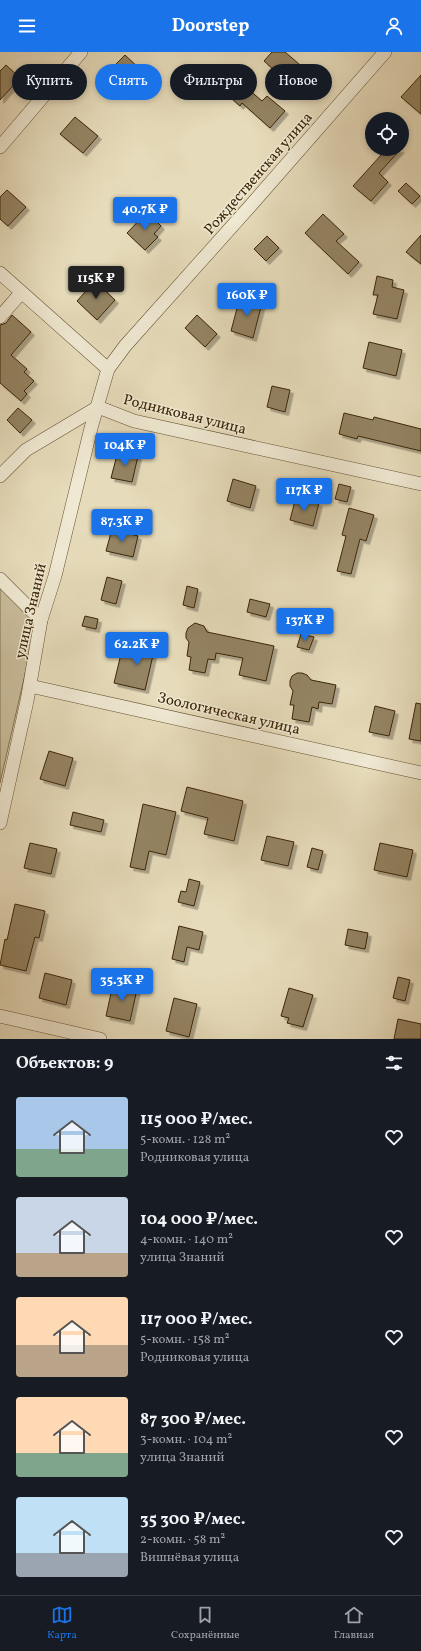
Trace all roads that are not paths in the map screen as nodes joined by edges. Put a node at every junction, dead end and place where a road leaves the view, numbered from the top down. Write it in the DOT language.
graph roads {
  1 [pos="81,52"];
  2 [pos="385,52"];
  3 [pos="0,147"];
  4 [pos="0,273"];
  5 [pos="21,293"];
  6 [pos="0,317"];
  7 [pos="108,369"];
  8 [pos="98,407"];
  9 [pos="0,476"];
  10 [pos="421,484"];
  11 [pos="0,579"];
  12 [pos="41,620"];
  13 [pos="30,686"];
  14 [pos="421,773"];
  15 [pos="0,823"];
  16 [pos="0,1016"];
  17 [pos="100,1039"];
  1 -- 3 [label="street"];
  2 -- 7 [label="street, Рождественская улица"];
  4 -- 5 [label="street"];
  5 -- 6 [label="street"];
  5 -- 7 [label="street"];
  7 -- 8 [label="street"];
  8 -- 9 [label="street"];
  8 -- 10 [label="street, Родниковая улица"];
  8 -- 12 [label="street, улица Знаний"];
  11 -- 12 [label="street"];
  12 -- 13 [label="street, улица Знаний"];
  13 -- 14 [label="street, Зоологическая улица"];
  13 -- 15 [label="street, улица Знаний"];
  16 -- 17 [label="street"];
}
